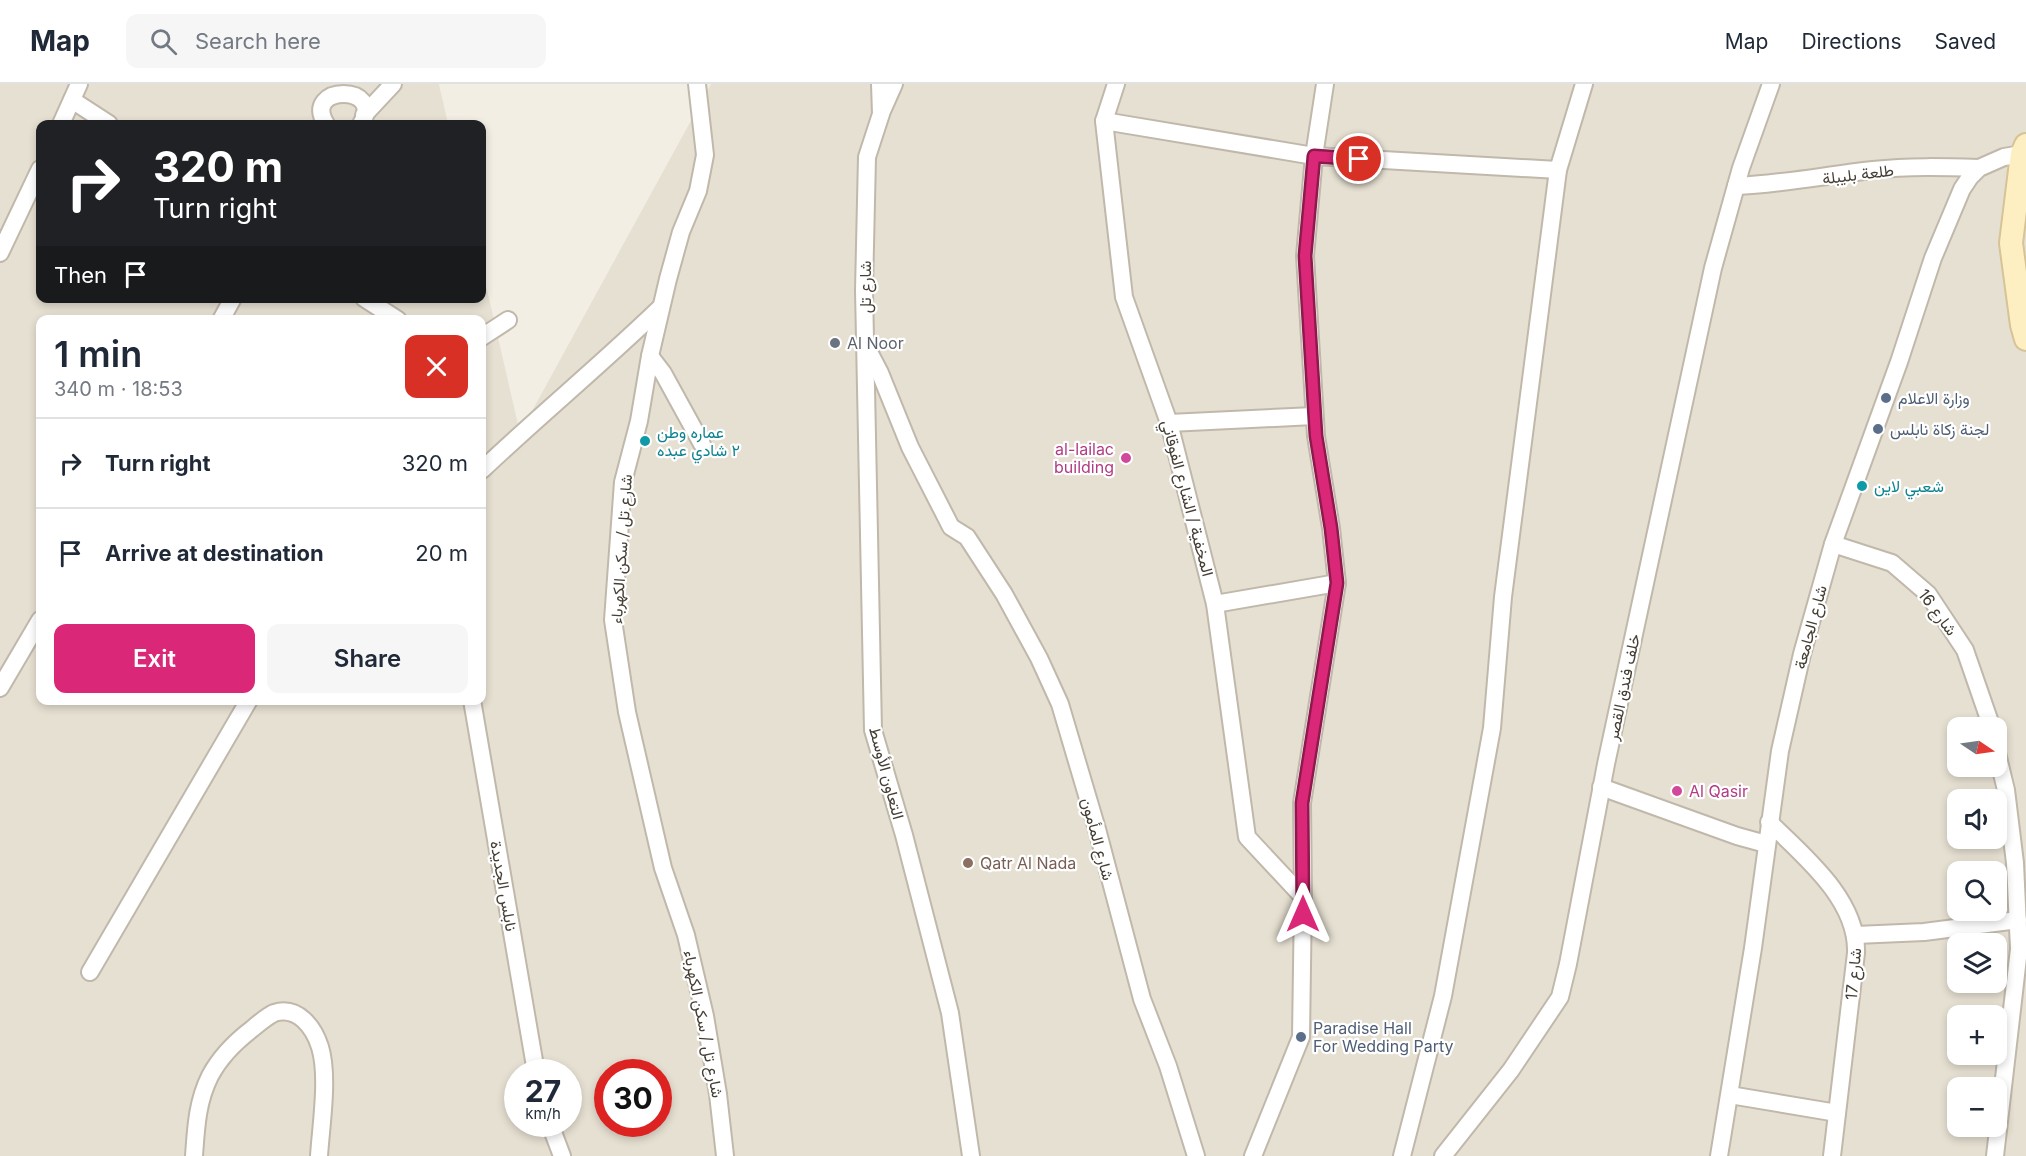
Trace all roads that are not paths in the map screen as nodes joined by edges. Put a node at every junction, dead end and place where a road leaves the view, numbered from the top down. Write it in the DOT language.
graph roads {
  1 [pos="79,84"];
  2 [pos="385,84"];
  3 [pos="393,84"];
  4 [pos="697,84"];
  5 [pos="880,84"];
  6 [pos="894,84"];
  7 [pos="1116,84"];
  8 [pos="1324,84"];
  9 [pos="1584,84"];
  10 [pos="1771,84"];
  11 [pos="352,90"];
  12 [pos="329,91"];
  13 [pos="72,100"];
  14 [pos="881,114"];
  15 [pos="63,120"];
  16 [pos="103,120"];
  17 [pos="324,120"];
  18 [pos="363,120"];
  19 [pos="1104,121"];
  20 [pos="2024,150"];
  21 [pos="1314,156"];
  22 [pos="1979,168"];
  23 [pos="1558,170"];
  24 [pos="36,177"];
  25 [pos="1736,186"];
  26 [pos="0,253"];
  27 [pos="372,303"];
  28 [pos="662,306"];
  29 [pos="390,315"];
  30 [pos="508,320"];
  31 [pos="486,334"];
  32 [pos="2026,339"];
  33 [pos="866,347"];
  34 [pos="650,356"];
  35 [pos="1314,416"];
  36 [pos="1169,423"];
  37 [pos="702,444"];
  38 [pos="486,466"];
  39 [pos="967,537"];
  40 [pos="1833,544"];
  41 [pos="1337,583"];
  42 [pos="1215,604"];
  43 [pos="36,627"];
  44 [pos="0,688"];
  45 [pos="246,705"];
  46 [pos="473,705"];
  47 [pos="1988,717"];
  48 [pos="2001,777"];
  49 [pos="1602,787"];
  50 [pos="1769,822"];
  51 [pos="1766,844"];
  52 [pos="1303,897"];
  53 [pos="2018,920"];
  54 [pos="1856,935"];
  55 [pos="90,972"];
  56 [pos="534,1059"];
  57 [pos="1730,1095"];
  58 [pos="1837,1113"];
  59 [pos="555,1137"];
  60 [pos="194,1156"];
  61 [pos="319,1156"];
  62 [pos="562,1156"];
  63 [pos="725,1156"];
  64 [pos="971,1156"];
  65 [pos="1196,1156"];
  66 [pos="1253,1156"];
  67 [pos="1402,1156"];
  68 [pos="1443,1156"];
  69 [pos="1719,1156"];
  70 [pos="1832,1156"];
  71 [pos="1995,1156"];
  1 -- 13 [label="street"];
  2 -- 11 [label="street"];
  3 -- 18 [label="street"];
  4 -- 28 [label="street, شارع تل / سكن الكهرباء"];
  5 -- 14 [label="street, شارع تل"];
  6 -- 14 [label="street"];
  7 -- 19 [label="street, المخفية / الشارع الفوقاني"];
  8 -- 21 [label="street"];
  9 -- 23 [label="street"];
  10 -- 25 [label="street, خلف فندق القصر"];
  11 -- 12 [label="street"];
  11 -- 18 [label="street"];
  12 -- 17 [label="street"];
  13 -- 15 [label="street"];
  13 -- 16 [label="street"];
  14 -- 33 [label="street, شارع تل"];
  19 -- 21 [label="street"];
  19 -- 36 [label="street, المخفية / الشارع الفوقاني"];
  20 -- 22 [label="street"];
  20 -- 32 [label="main road"];
  21 -- 23 [label="street"];
  21 -- 35 [label="street"];
  22 -- 25 [label="street, طلعة بليبلة"];
  22 -- 40 [label="street, شارع الجامعة"];
  23 -- 67 [label="street"];
  24 -- 26 [label="street"];
  25 -- 49 [label="street, خلف فندق القصر"];
  27 -- 29 [label="street"];
  28 -- 34 [label="street, شارع تل / سكن الكهرباء"];
  28 -- 38 [label="street"];
  30 -- 31 [label="street"];
  33 -- 39 [label="street, شارع تل"];
  33 -- 64 [label="street, التعاون الأوسط"];
  34 -- 37 [label="street"];
  34 -- 63 [label="street, شارع تل / سكن الكهرباء"];
  35 -- 36 [label="street"];
  35 -- 41 [label="street"];
  36 -- 42 [label="street, المخفية / الشارع الفوقاني"];
  39 -- 65 [label="street, شارع المأمون"];
  40 -- 47 [label="street, شارع 16"];
  40 -- 50 [label="street, شارع الجامعة"];
  41 -- 42 [label="street"];
  41 -- 52 [label="street"];
  42 -- 52 [label="street, المخفية / الشارع الفوقاني"];
  43 -- 44 [label="street"];
  45 -- 55 [label="street"];
  46 -- 56 [label="street, نابلس الجديدة"];
  48 -- 53 [label="street"];
  49 -- 51 [label="street"];
  49 -- 68 [label="street, خلف فندق القصر"];
  50 -- 51 [label="street, شارع الجامعة"];
  50 -- 54 [label="street, شارع 17"];
  51 -- 57 [label="street, شارع الجامعة"];
  52 -- 66 [label="street"];
  53 -- 54 [label="street"];
  53 -- 71 [label="street"];
  54 -- 58 [label="street, شارع 17"];
  57 -- 58 [label="street"];
  57 -- 69 [label="street, شارع الجامعة"];
  58 -- 70 [label="street, شارع 17"];
  59 -- 62 [label="street"];
  60 -- 61 [label="street"];
}
